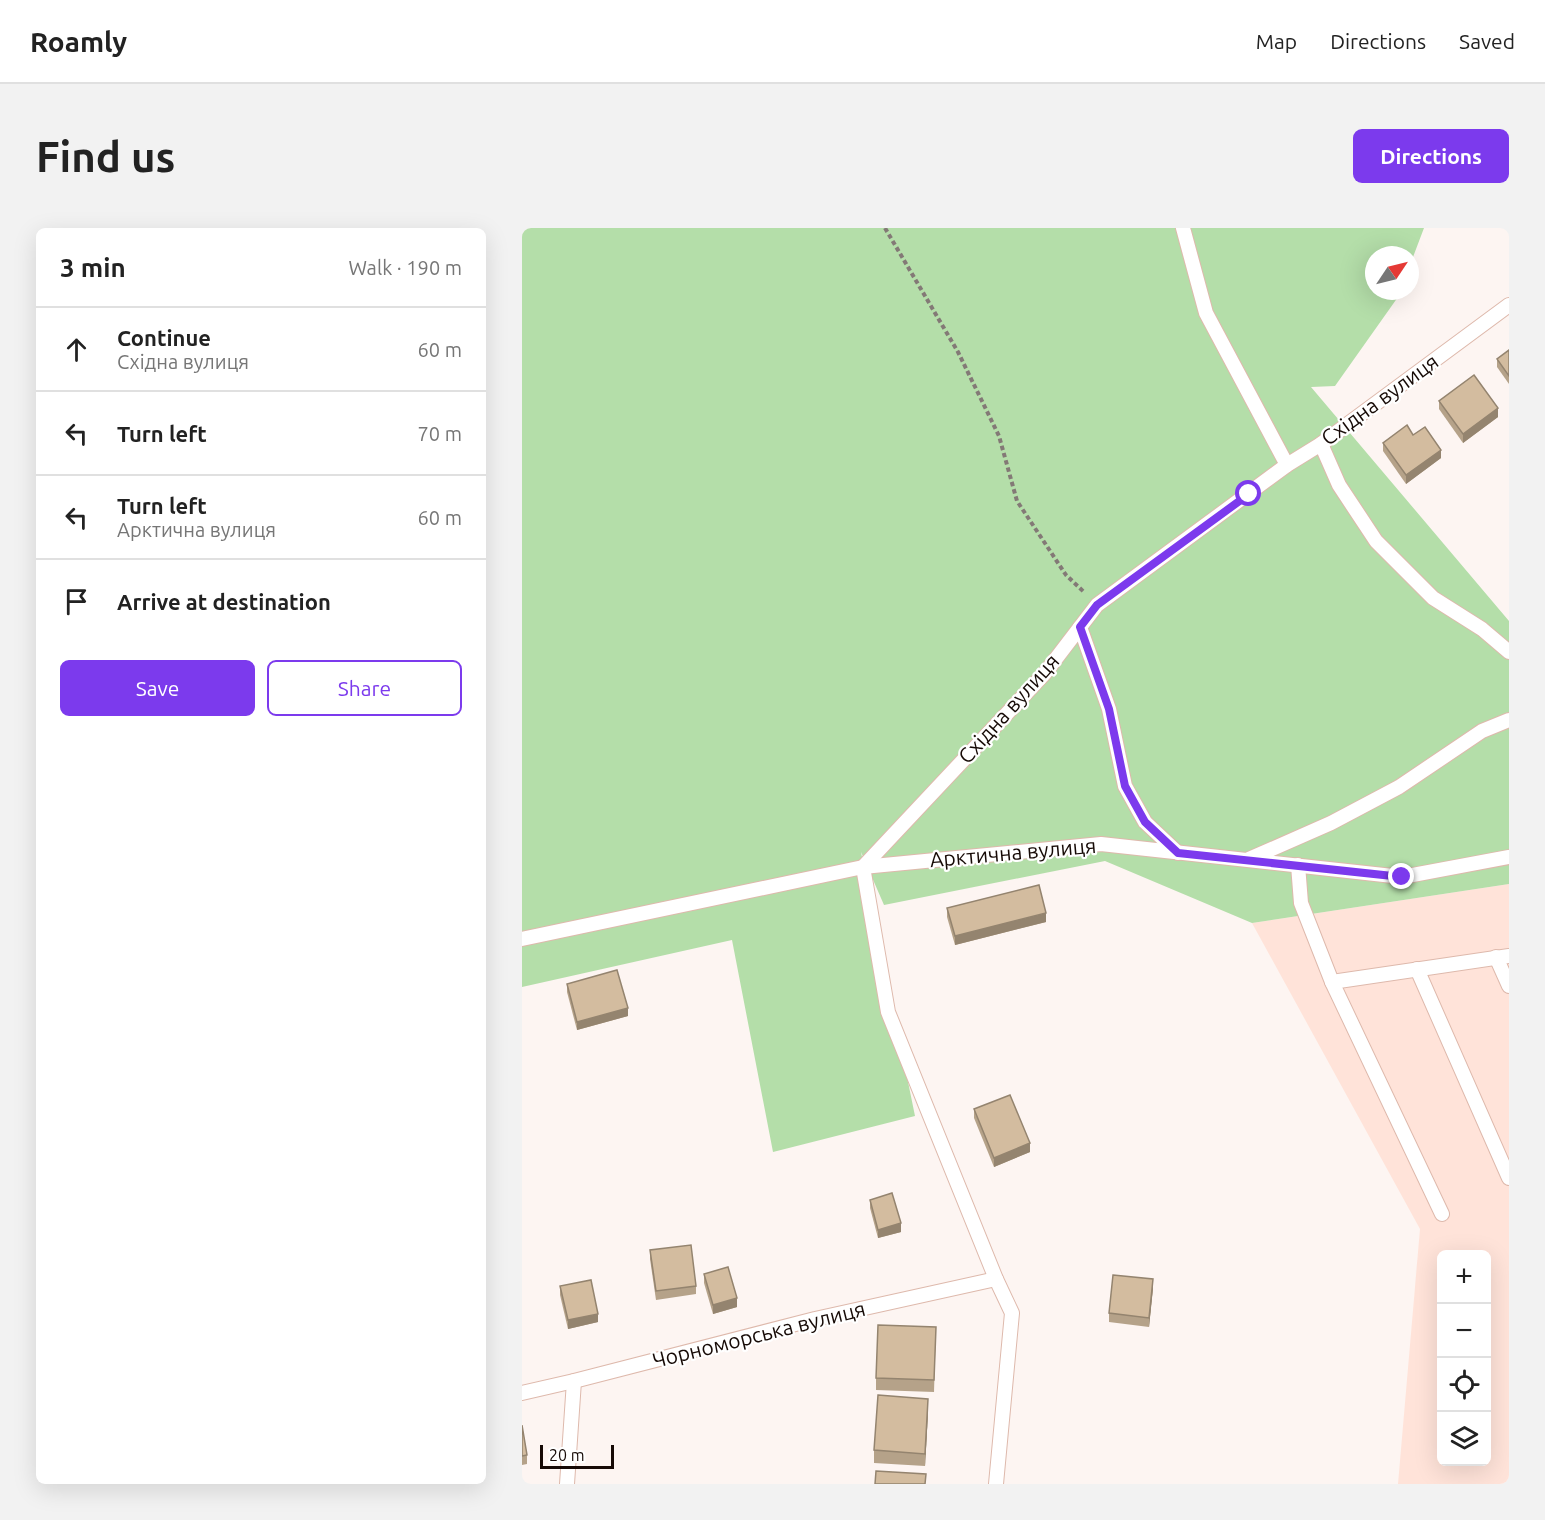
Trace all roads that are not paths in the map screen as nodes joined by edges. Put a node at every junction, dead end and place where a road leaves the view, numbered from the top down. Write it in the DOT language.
graph roads {
  1 [pos="1183,228"];
  2 [pos="1509,305"];
  3 [pos="1322,444"];
  4 [pos="1287,465"];
  5 [pos="1080,627"];
  6 [pos="1509,652"];
  7 [pos="1509,720"];
  8 [pos="1178,853"];
  9 [pos="1509,857"];
  10 [pos="1247,860"];
  11 [pos="1298,865"];
  12 [pos="863,867"];
  13 [pos="522,939"];
  14 [pos="1503,956"];
  15 [pos="1417,969"];
  16 [pos="1332,982"];
  17 [pos="1509,986"];
  18 [pos="1509,1178"];
  19 [pos="1442,1214"];
  20 [pos="996,1279"];
  21 [pos="574,1381"];
  22 [pos="522,1393"];
  23 [pos="567,1484"];
  24 [pos="996,1484"];
  1 -- 4 [label="lane"];
  2 -- 3 [label="lane, Східна вулиця"];
  3 -- 4 [label="lane, Східна вулиця"];
  3 -- 6 [label="lane"];
  4 -- 5 [label="lane, Східна вулиця"];
  5 -- 8 [label="lane"];
  5 -- 12 [label="lane, Східна вулиця"];
  7 -- 10 [label="lane"];
  8 -- 10 [label="lane, Арктична вулиця"];
  8 -- 12 [label="lane, Арктична вулиця"];
  9 -- 11 [label="lane, Арктична вулиця"];
  10 -- 11 [label="lane, Арктична вулиця"];
  11 -- 16 [label="lane"];
  12 -- 13 [label="lane, Арктична вулиця"];
  12 -- 20 [label="lane"];
  14 -- 15 [label="lane"];
  14 -- 17 [label="lane"];
  15 -- 16 [label="lane"];
  15 -- 18 [label="lane"];
  16 -- 19 [label="lane"];
  20 -- 21 [label="lane, Чорноморська вулиця"];
  20 -- 24 [label="lane"];
  21 -- 22 [label="lane, Чорноморська вулиця"];
  21 -- 23 [label="lane"];
}
